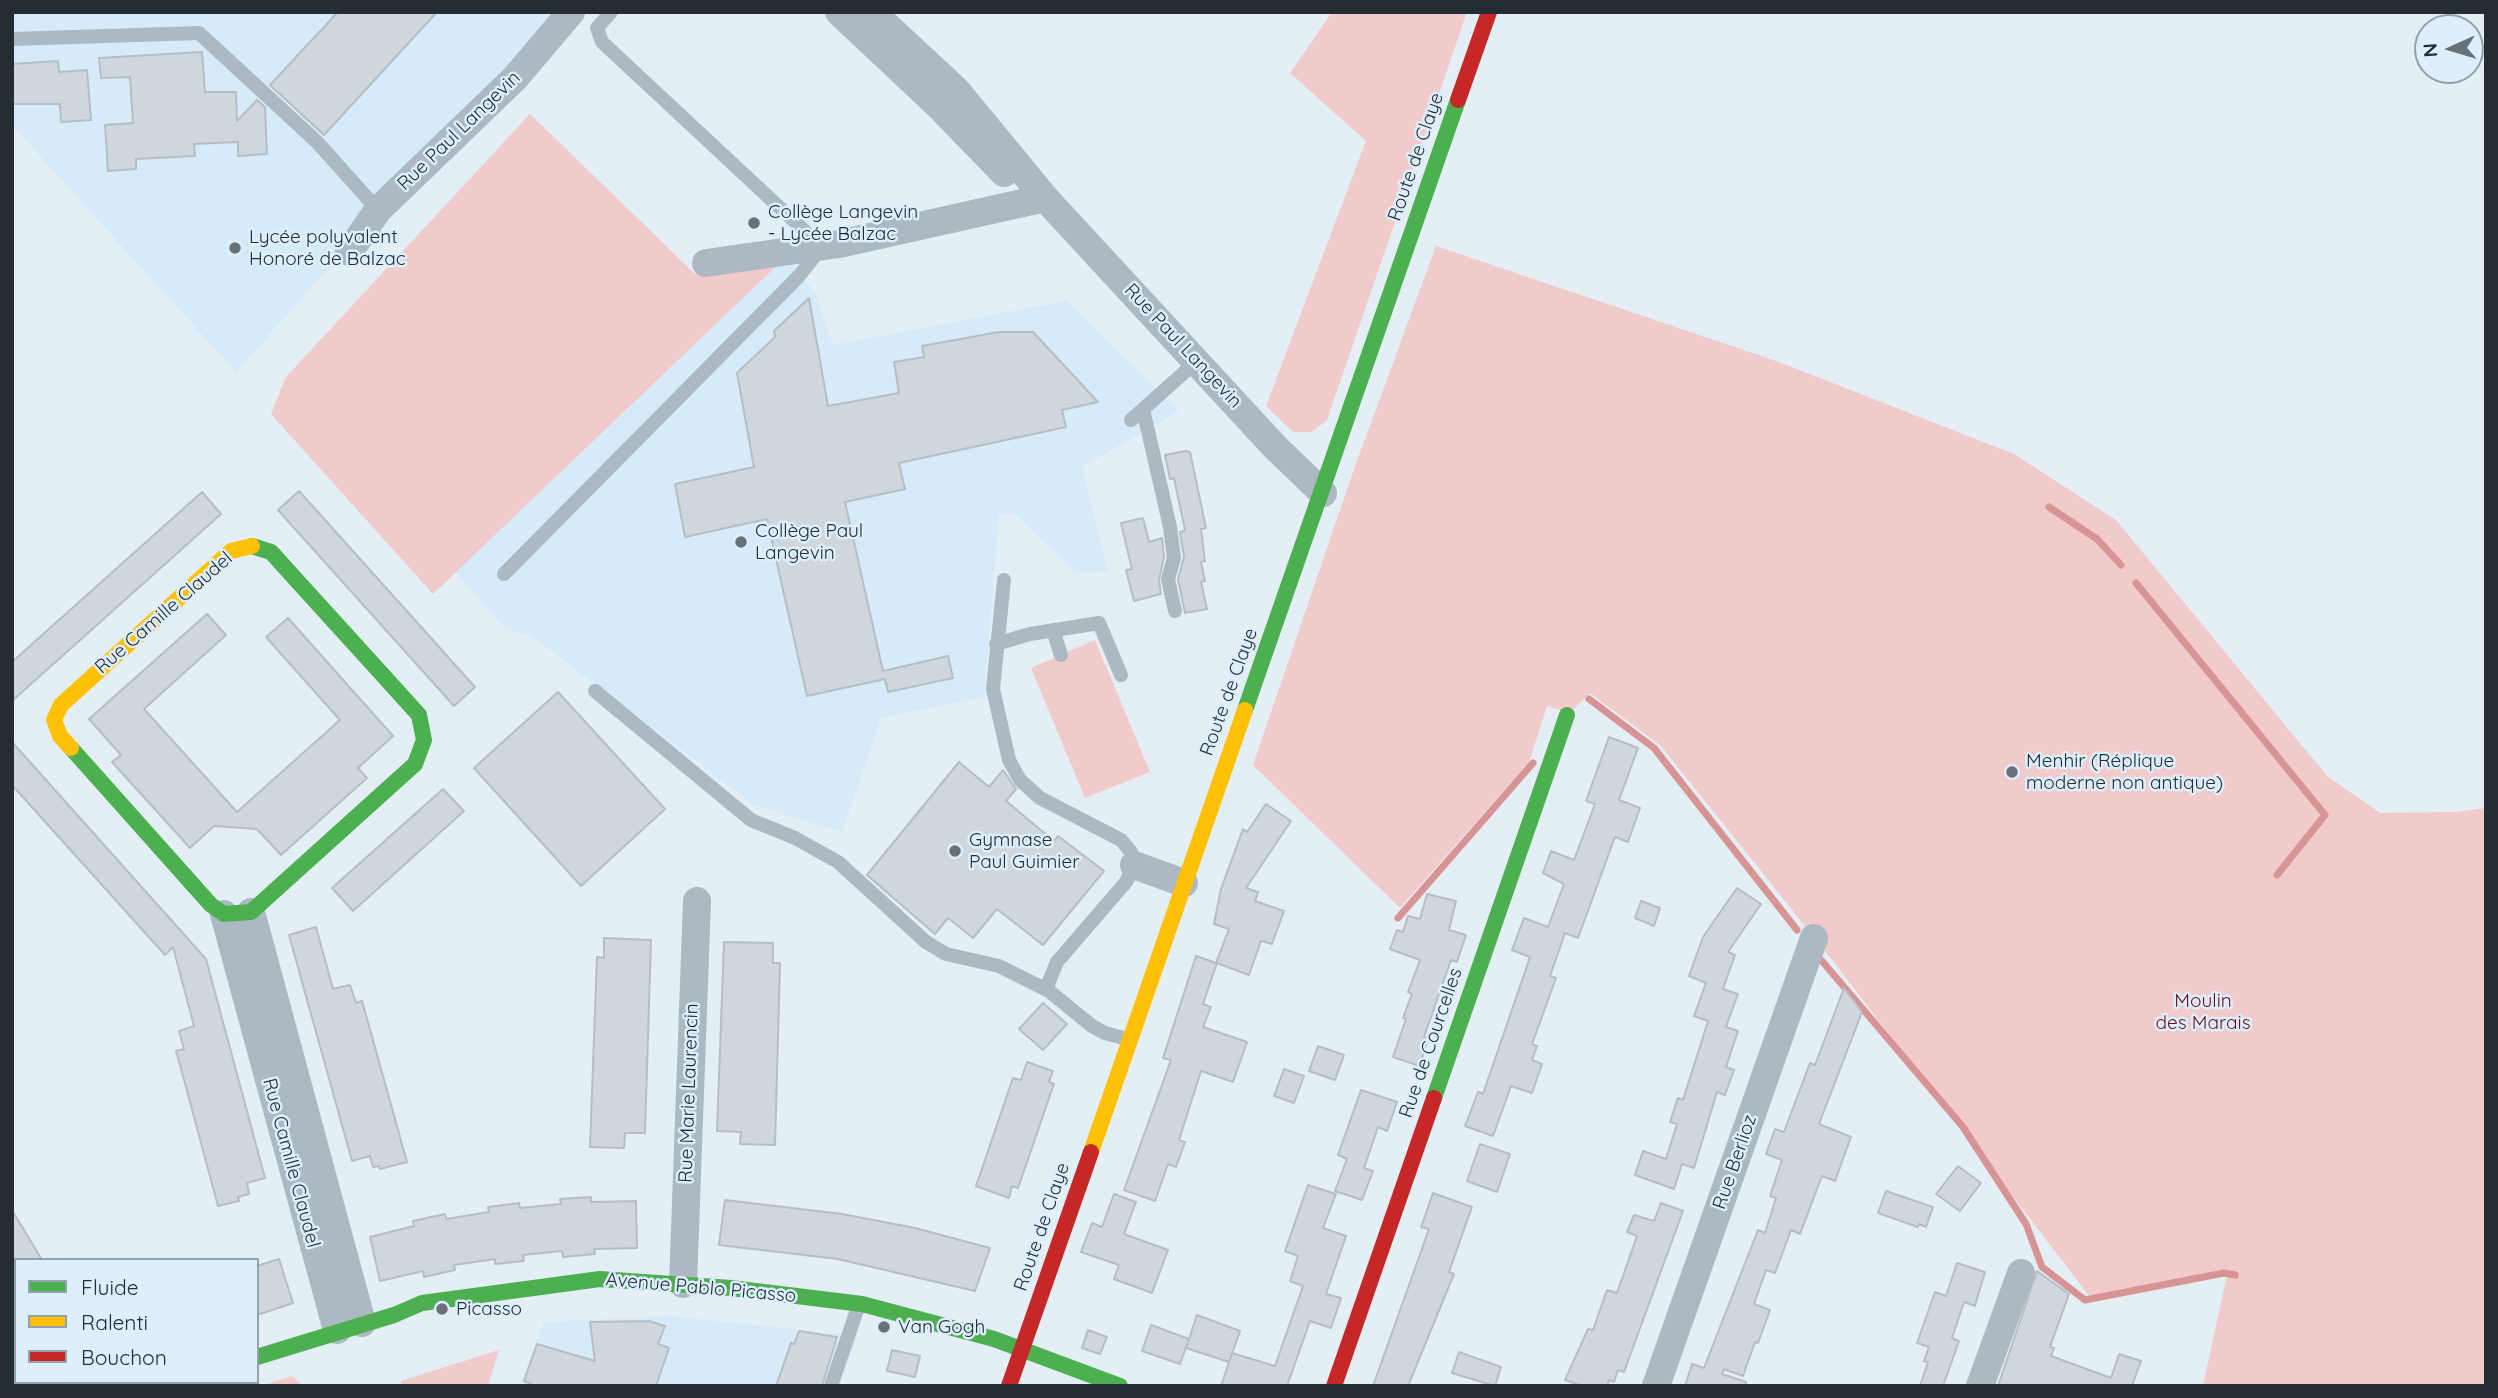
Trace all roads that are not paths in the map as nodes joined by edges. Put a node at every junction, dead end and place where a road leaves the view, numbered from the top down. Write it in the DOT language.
graph roads {
  1 [pos="572,12"];
  2 [pos="611,12"];
  3 [pos="839,12"];
  4 [pos="872,12"];
  5 [pos="1489,12"];
  6 [pos="12,39"];
  7 [pos="1045,198"];
  8 [pos="378,210"];
  9 [pos="822,247"];
  10 [pos="349,252"];
  11 [pos="706,263"];
  12 [pos="1197,360"];
  13 [pos="1143,409"];
  14 [pos="1131,420"];
  15 [pos="1322,493"];
  16 [pos="505,574"];
  17 [pos="1004,580"];
  18 [pos="1175,611"];
  19 [pos="1053,630"];
  20 [pos="996,644"];
  21 [pos="1061,655"];
  22 [pos="1121,675"];
  23 [pos="595,691"];
  24 [pos="1567,715"];
  25 [pos="1134,865"];
  26 [pos="1184,883"];
  27 [pos="697,901"];
  28 [pos="237,913"];
  29 [pos="1814,938"];
  30 [pos="1049,990"];
  31 [pos="1129,1040"];
  32 [pos="2021,1273"];
  33 [pos="683,1284"];
  34 [pos="859,1304"];
  35 [pos="349,1326"];
  36 [pos="1021,1350"];
  37 [pos="259,1356"];
  38 [pos="831,1386"];
  39 [pos="1009,1386"];
  40 [pos="1120,1386"];
  41 [pos="1334,1386"];
  42 [pos="1656,1386"];
  43 [pos="1980,1386"];
  1 -- 8 [label="street, Rue Paul Langevin"];
  2 -- 9 [label="lane"];
  3 -- 7 [label="street, Rue Paul Langevin"];
  4 -- 7 [label="street, Rue Paul Langevin"];
  5 -- 15 [label="street, Route de Claye"];
  6 -- 8 [label="lane"];
  7 -- 9 [label="street"];
  7 -- 12 [label="street, Rue Paul Langevin"];
  8 -- 10 [label="street, Rue Paul Langevin"];
  9 -- 11 [label="street"];
  9 -- 16 [label="lane"];
  12 -- 13 [label="lane"];
  12 -- 15 [label="street, Rue Paul Langevin"];
  13 -- 14 [label="lane"];
  13 -- 18 [label="lane"];
  15 -- 26 [label="street, Route de Claye"];
  17 -- 20 [label="lane"];
  19 -- 20 [label="lane"];
  19 -- 21 [label="lane"];
  19 -- 22 [label="lane"];
  20 -- 25 [label="lane"];
  23 -- 30 [label="lane"];
  24 -- 41 [label="street, Rue de Courcelles"];
  25 -- 26 [label="street"];
  25 -- 30 [label="lane"];
  26 -- 31 [label="street, Route de Claye"];
  27 -- 33 [label="street, Rue Marie Laurencin"];
  28 -- 28 [label="street, Rue Camille Claudel"];
  28 -- 35 [label="street, Rue Camille Claudel"];
  29 -- 42 [label="street, Rue Berlioz"];
  30 -- 31 [label="lane"];
  31 -- 36 [label="street, Route de Claye"];
  32 -- 43 [label="street"];
  33 -- 34 [label="street, Avenue Pablo Picasso"];
  33 -- 35 [label="street, Avenue Pablo Picasso"];
  34 -- 36 [label="street, Avenue Pablo Picasso"];
  34 -- 38 [label="lane"];
  35 -- 37 [label="street, Avenue Pablo Picasso"];
  36 -- 39 [label="street, Route de Claye"];
  36 -- 40 [label="street, Avenue Pablo Picasso"];
}
